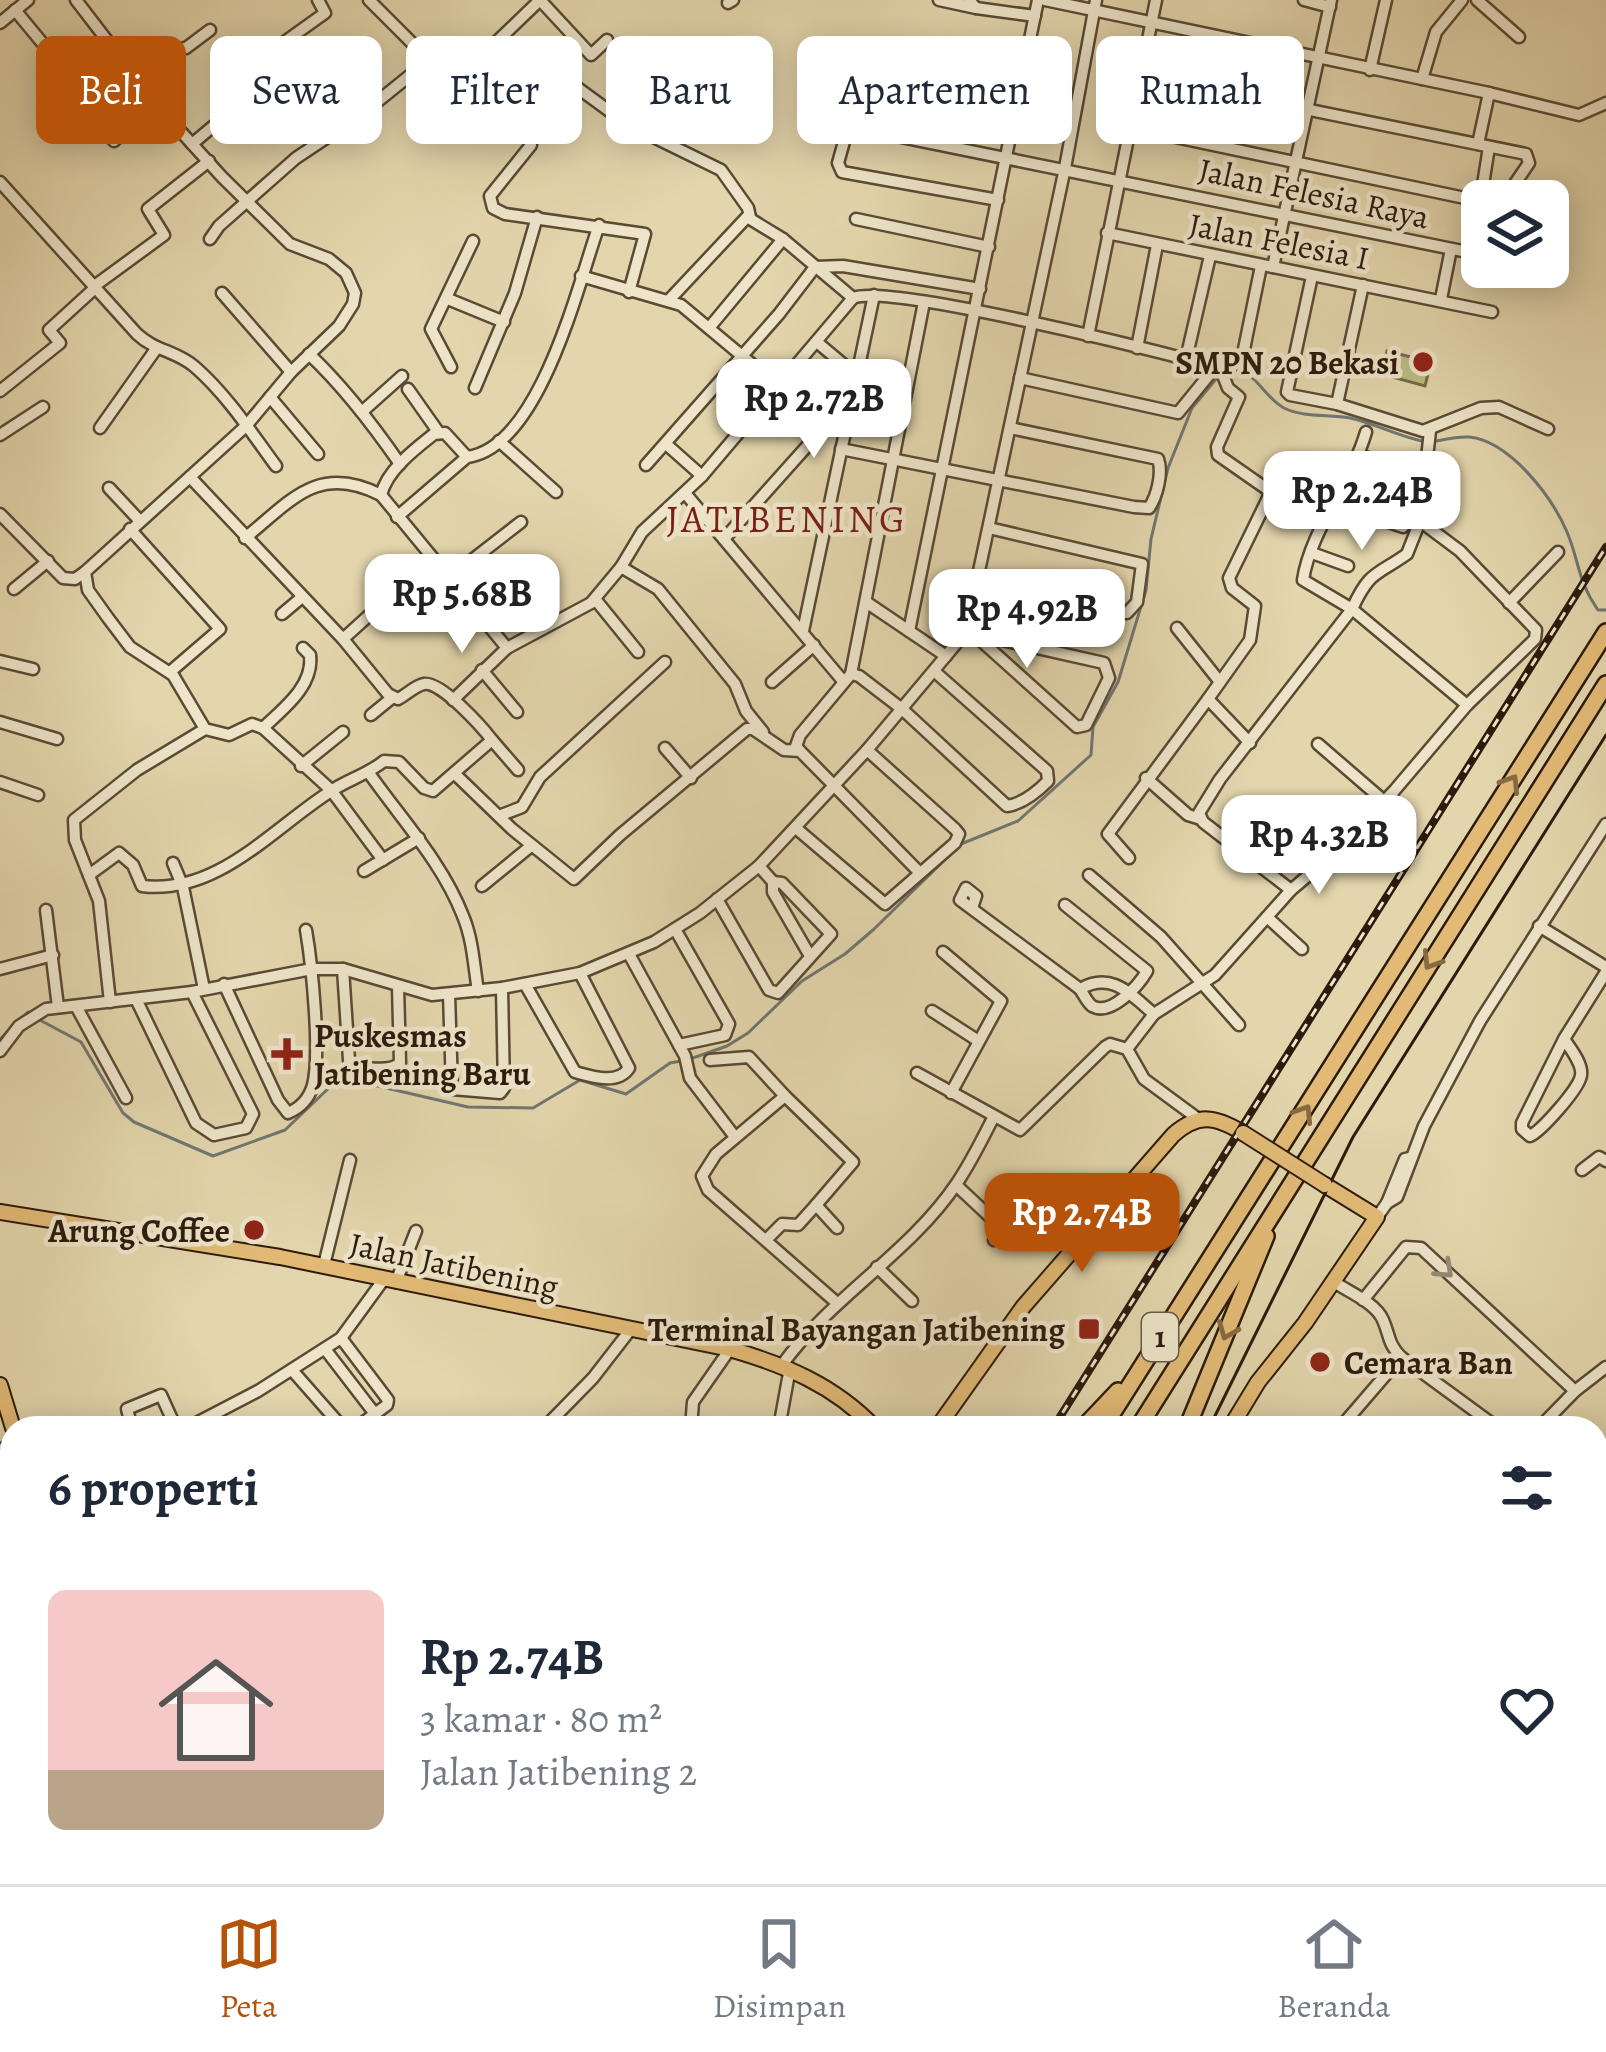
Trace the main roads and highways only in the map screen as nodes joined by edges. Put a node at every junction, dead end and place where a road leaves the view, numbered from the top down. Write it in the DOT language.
graph roads {
  1 [pos="1604,634"];
  2 [pos="1606,684"];
  3 [pos="1282,1196"];
  4 [pos="0,1212"];
  5 [pos="1138,1372"];
  6 [pos="0,1384"];
  7 [pos="9,1416"];
  8 [pos="857,1416"];
  9 [pos="945,1416"];
  10 [pos="1095,1416"];
  11 [pos="1110,1416"];
  12 [pos="1145,1416"];
  13 [pos="1190,1416"];
  14 [pos="1237,1416"];
  5 -- 1 [label="highway, 1, one-way"];
  2 -- 3 [label="highway, 1, one-way"];
  3 -- 12 [label="highway, 1"];
  3 -- 13 [label="highway, one-way"];
  4 -- 8 [label="main road, Jalan Jatibening"];
  5 -- 10 [label="highway"];
  5 -- 11 [label="highway, 1"];
  6 -- 7 [label="main road"];
  9 -- 14 [label="main road, bridge"];
}
